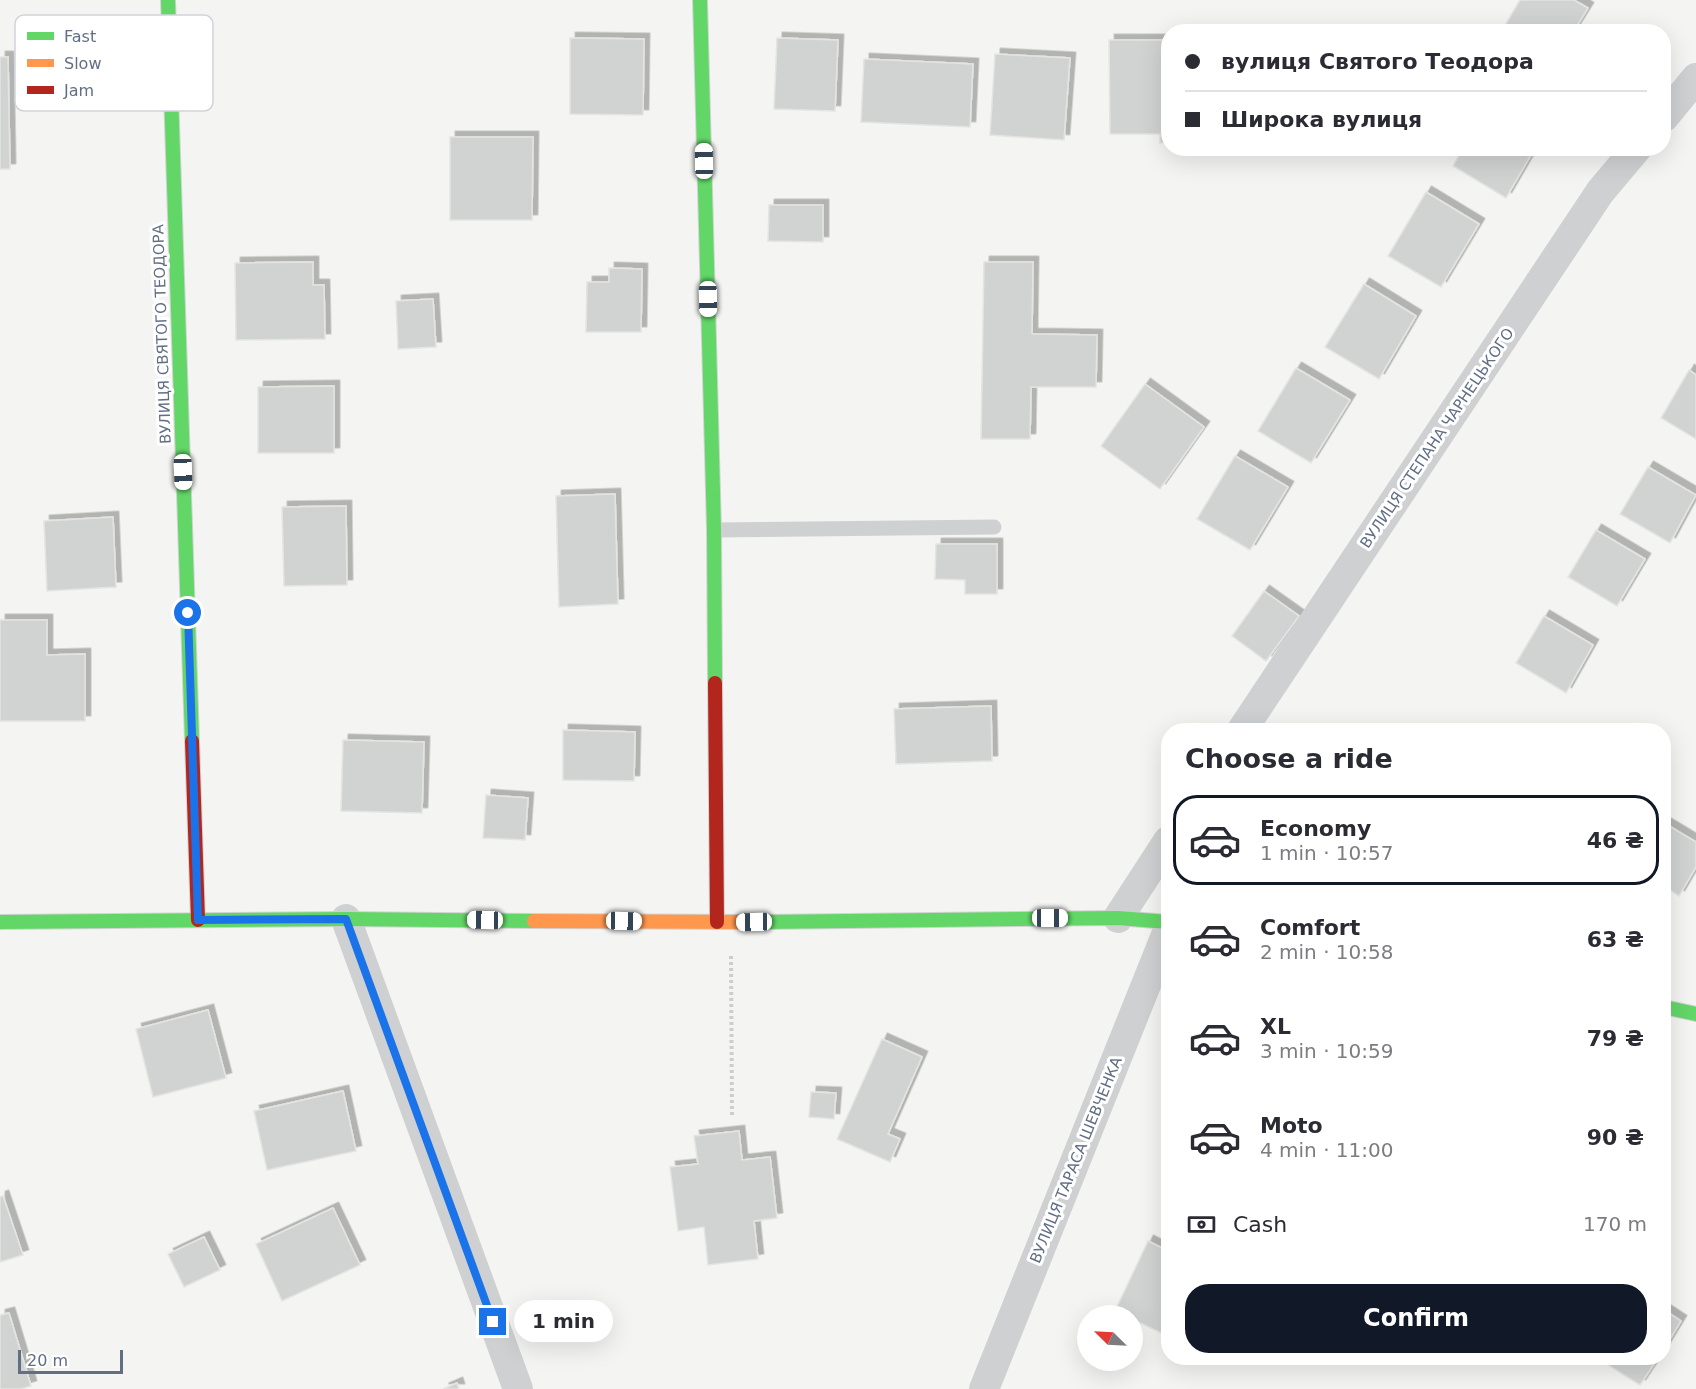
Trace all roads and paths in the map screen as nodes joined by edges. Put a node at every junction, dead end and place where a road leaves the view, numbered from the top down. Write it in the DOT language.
graph roads {
  1 [pos="168,0"];
  2 [pos="700,0"];
  3 [pos="168,15"];
  4 [pos="1696,78"];
  5 [pos="1671,108"];
  6 [pos="172,111"];
  7 [pos="1630,156"];
  8 [pos="994,527"];
  9 [pos="714,530"];
  10 [pos="1247,723"];
  11 [pos="1161,852"];
  12 [pos="1118,918"];
  13 [pos="346,919"];
  14 [pos="198,920"];
  15 [pos="1161,921"];
  16 [pos="0,922"];
  17 [pos="724,922"];
  18 [pos="1161,947"];
  19 [pos="1671,1008"];
  20 [pos="1696,1014"];
  21 [pos="732,1115"];
  22 [pos="518,1389"];
  23 [pos="984,1389"];
  1 -- 3 [label="street, ВУЛИЦЯ СВЯТОГО ТЕОДОРА"];
  2 -- 9 [label="street"];
  4 -- 5 [label="street"];
  6 -- 14 [label="street, ВУЛИЦЯ СВЯТОГО ТЕОДОРА"];
  7 -- 10 [label="street, ВУЛИЦЯ СТЕПАНА ЧАРНЕЦЬКОГО"];
  8 -- 9 [label="lane"];
  9 -- 17 [label="street"];
  11 -- 12 [label="street"];
  12 -- 15 [label="street"];
  12 -- 17 [label="street"];
  13 -- 14 [label="street"];
  13 -- 17 [label="street"];
  13 -- 22 [label="street"];
  14 -- 16 [label="street"];
  17 -- 21 [label="path"];
  18 -- 23 [label="street, ВУЛИЦЯ ТАРАСА ШЕВЧЕНКА"];
  19 -- 20 [label="street"];
}
